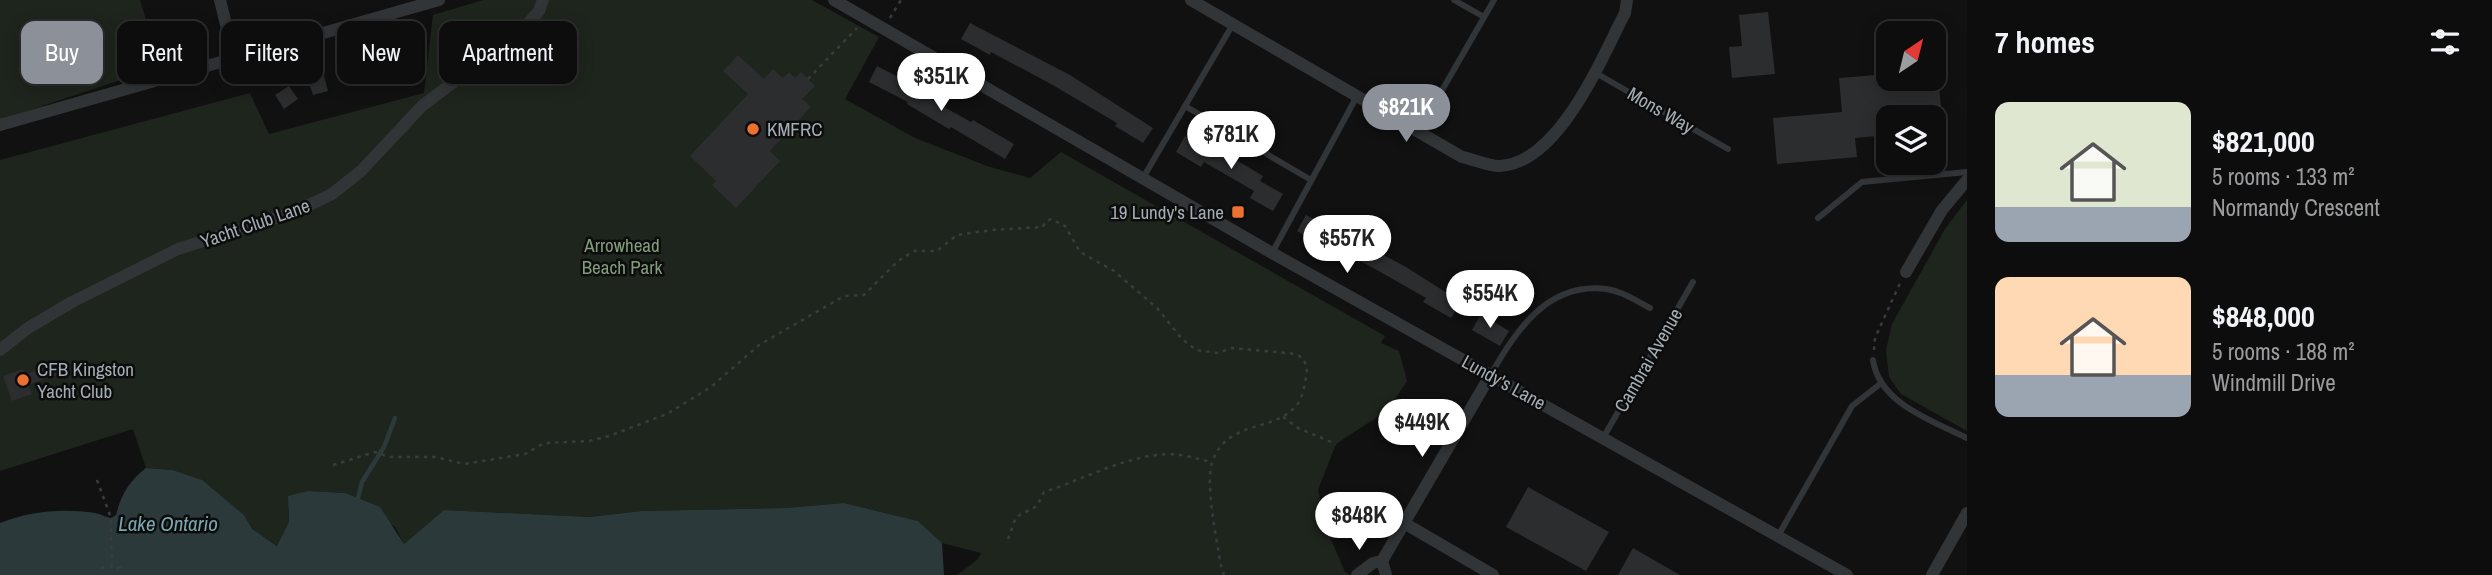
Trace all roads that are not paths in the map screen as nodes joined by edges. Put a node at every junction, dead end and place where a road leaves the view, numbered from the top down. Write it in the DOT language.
graph roads {
  1 [pos="220,0"];
  2 [pos="439,0"];
  3 [pos="543,0"];
  4 [pos="834,0"];
  5 [pos="1191,0"];
  6 [pos="1454,0"];
  7 [pos="1494,0"];
  8 [pos="1627,0"];
  9 [pos="1484,18"];
  10 [pos="225,21"];
  11 [pos="1233,24"];
  12 [pos="323,32"];
  13 [pos="221,61"];
  14 [pos="1594,72"];
  15 [pos="1357,96"];
  16 [pos="1185,106"];
  17 [pos="0,125"];
  18 [pos="1418,132"];
  19 [pos="1728,149"];
  20 [pos="1967,173"];
  21 [pos="1143,178"];
  22 [pos="1311,180"];
  23 [pos="1967,180"];
  24 [pos="1818,218"];
  25 [pos="1272,253"];
  26 [pos="1906,272"];
  27 [pos="1693,282"];
  28 [pos="1650,309"];
  29 [pos="0,350"];
  30 [pos="1873,360"];
  31 [pos="1491,374"];
  32 [pos="1880,384"];
  33 [pos="1603,438"];
  34 [pos="1967,438"];
  35 [pos="1967,513"];
  36 [pos="1404,523"];
  37 [pos="1778,536"];
  38 [pos="1382,561"];
  39 [pos="1356,575"];
  40 [pos="1386,575"];
  41 [pos="1493,575"];
  42 [pos="1847,575"];
  43 [pos="1932,575"];
  1 -- 10 [label="street"];
  2 -- 12 [label="street"];
  3 -- 29 [label="street, Yacht Club Lane"];
  4 -- 21 [label="street, Lundy's Lane"];
  5 -- 11 [label="street"];
  6 -- 9 [label="lane"];
  7 -- 9 [label="lane"];
  8 -- 14 [label="street"];
  9 -- 18 [label="lane"];
  11 -- 15 [label="street"];
  11 -- 16 [label="lane"];
  13 -- 17 [label="street"];
  14 -- 18 [label="street"];
  14 -- 19 [label="lane, Mons Way"];
  15 -- 18 [label="street"];
  15 -- 22 [label="lane"];
  16 -- 21 [label="lane"];
  16 -- 22 [label="lane"];
  20 -- 24 [label="lane"];
  21 -- 25 [label="street, Lundy's Lane"];
  22 -- 25 [label="lane"];
  23 -- 26 [label="street"];
  25 -- 31 [label="street, Lundy's Lane"];
  27 -- 33 [label="lane, Cambrai Avenue"];
  28 -- 31 [label="lane"];
  30 -- 32 [label="lane"];
  31 -- 33 [label="street, Lundy's Lane"];
  31 -- 36 [label="street"];
  32 -- 34 [label="lane"];
  32 -- 37 [label="lane"];
  33 -- 37 [label="street, Lundy's Lane"];
  35 -- 43 [label="street"];
  36 -- 38 [label="street"];
  36 -- 41 [label="street"];
  37 -- 42 [label="street, Lundy's Lane"];
  38 -- 39 [label="street"];
  38 -- 40 [label="street"];
}
